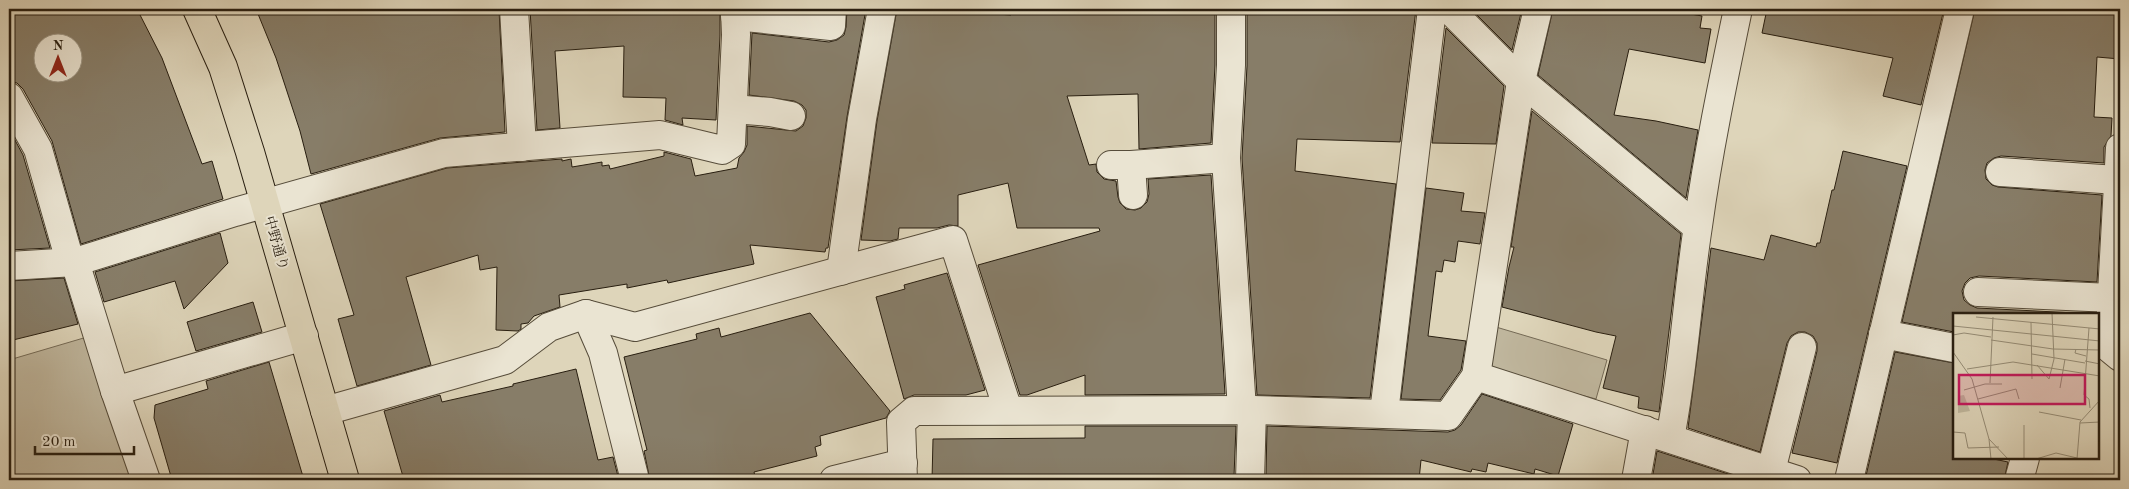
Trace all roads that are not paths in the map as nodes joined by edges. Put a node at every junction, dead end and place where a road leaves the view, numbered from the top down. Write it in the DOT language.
graph roads {
  1 [pos="197,9"];
  2 [pos="514,9"];
  3 [pos="832,9"];
  4 [pos="882,9"];
  5 [pos="1231,9"];
  6 [pos="1432,9"];
  7 [pos="1449,9"];
  8 [pos="1538,9"];
  9 [pos="1738,9"];
  10 [pos="1960,9"];
  11 [pos="735,12"];
  12 [pos="1521,81"];
  13 [pos="9,99"];
  14 [pos="733,109"];
  15 [pos="791,116"];
  16 [pos="522,147"];
  17 [pos="2120,148"];
  18 [pos="1226,158"];
  19 [pos="2000,172"];
  20 [pos="2118,180"];
  21 [pos="1133,195"];
  22 [pos="265,203"];
  23 [pos="1698,227"];
  24 [pos="2117,257"];
  25 [pos="75,262"];
  26 [pos="9,266"];
  27 [pos="841,272"];
  28 [pos="1978,292"];
  29 [pos="2112,298"];
  30 [pos="586,314"];
  31 [pos="1883,334"];
  32 [pos="304,336"];
  33 [pos="1802,346"];
  34 [pos="1953,348"];
  35 [pos="2120,357"];
  36 [pos="1476,376"];
  37 [pos="114,391"];
  38 [pos="1008,410"];
  39 [pos="1247,410"];
  40 [pos="325,411"];
  41 [pos="1384,413"];
  42 [pos="1658,434"];
  43 [pos="2025,459"];
  44 [pos="903,471"];
  45 [pos="1786,477"];
  46 [pos="146,480"];
  47 [pos="345,480"];
  48 [pos="635,480"];
  49 [pos="834,480"];
  50 [pos="1250,480"];
  51 [pos="1636,480"];
  52 [pos="1849,480"];
  53 [pos="2019,480"];
  1 -- 22 [label="main road, 中野通り"];
  2 -- 16 [label="street"];
  3 -- 11 [label="street"];
  4 -- 27 [label="street"];
  5 -- 18 [label="street"];
  6 -- 41 [label="street"];
  7 -- 12 [label="street"];
  8 -- 12 [label="street"];
  9 -- 23 [label="street"];
  10 -- 31 [label="street"];
  11 -- 14 [label="street"];
  12 -- 23 [label="street"];
  12 -- 36 [label="street"];
  13 -- 25 [label="street"];
  14 -- 15 [label="street"];
  14 -- 16 [label="street"];
  16 -- 22 [label="street"];
  17 -- 20 [label="street"];
  18 -- 21 [label="street"];
  18 -- 39 [label="street"];
  19 -- 20 [label="street"];
  20 -- 24 [label="street"];
  22 -- 25 [label="street"];
  22 -- 32 [label="main road, 中野通り"];
  23 -- 42 [label="street"];
  24 -- 29 [label="street"];
  25 -- 26 [label="street"];
  25 -- 37 [label="street"];
  27 -- 30 [label="street"];
  27 -- 38 [label="street"];
  28 -- 29 [label="street"];
  29 -- 35 [label="street"];
  30 -- 40 [label="street"];
  30 -- 48 [label="street"];
  31 -- 34 [label="street"];
  31 -- 52 [label="street"];
  32 -- 37 [label="street"];
  32 -- 40 [label="main road, 中野通り"];
  33 -- 45 [label="street"];
  36 -- 41 [label="street"];
  36 -- 42 [label="street"];
  37 -- 46 [label="street"];
  38 -- 39 [label="street"];
  38 -- 44 [label="street"];
  39 -- 41 [label="street"];
  39 -- 50 [label="street"];
  40 -- 47 [label="main road, 中野通り"];
  42 -- 45 [label="street"];
  42 -- 51 [label="street"];
  43 -- 53 [label="street"];
  44 -- 49 [label="street"];
}
